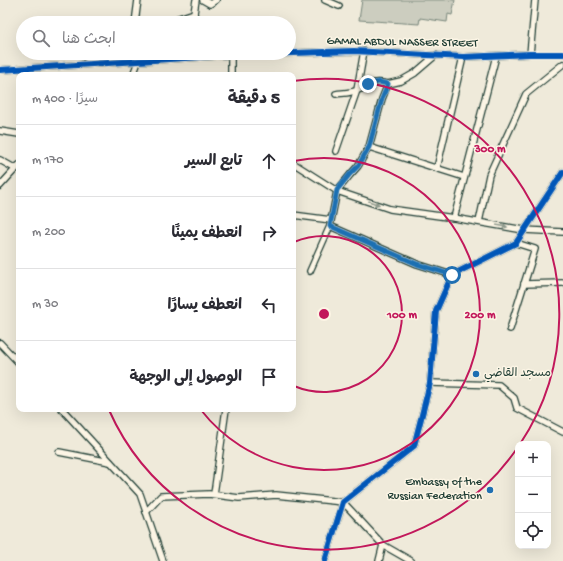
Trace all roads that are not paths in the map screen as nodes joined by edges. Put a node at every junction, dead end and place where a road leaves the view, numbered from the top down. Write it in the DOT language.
graph roads {
  1 [pos="138,0"];
  2 [pos="196,0"];
  3 [pos="203,0"];
  4 [pos="216,0"];
  5 [pos="325,0"];
  6 [pos="535,0"];
  7 [pos="339,6"];
  8 [pos="194,13"];
  9 [pos="137,16"];
  10 [pos="185,16"];
  11 [pos="195,16"];
  12 [pos="364,51"];
  13 [pos="296,53"];
  14 [pos="530,54"];
  15 [pos="563,54"];
  16 [pos="436,55"];
  17 [pos="463,56"];
  18 [pos="496,56"];
  19 [pos="91,60"];
  20 [pos="155,60"];
  21 [pos="231,60"];
  22 [pos="138,62"];
  23 [pos="84,64"];
  24 [pos="563,64"];
  25 [pos="0,70"];
  26 [pos="134,72"];
  27 [pos="231,72"];
  28 [pos="388,84"];
  29 [pos="357,90"];
  30 [pos="336,94"];
  31 [pos="0,131"];
  32 [pos="16,134"];
  33 [pos="369,147"];
  34 [pos="336,151"];
  35 [pos="0,160"];
  36 [pos="296,165"];
  37 [pos="16,166"];
  38 [pos="436,168"];
  39 [pos="16,169"];
  40 [pos="563,172"];
  41 [pos="464,176"];
  42 [pos="0,186"];
  43 [pos="337,190"];
  44 [pos="296,215"];
  45 [pos="454,218"];
  46 [pos="479,222"];
  47 [pos="330,223"];
  48 [pos="524,230"];
  49 [pos="563,232"];
  50 [pos="516,243"];
  51 [pos="310,271"];
  52 [pos="452,275"];
  53 [pos="563,283"];
  54 [pos="524,284"];
  55 [pos="510,329"];
  56 [pos="0,343"];
  57 [pos="16,360"];
  58 [pos="430,383"];
  59 [pos="65,412"];
  60 [pos="226,412"];
  61 [pos="563,432"];
  62 [pos="59,452"];
  63 [pos="110,462"];
  64 [pos="214,494"];
  65 [pos="343,502"];
  66 [pos="146,512"];
  67 [pos="383,545"];
  68 [pos="163,561"];
  69 [pos="325,561"];
  70 [pos="379,561"];
  71 [pos="410,561"];
  1 -- 9 [label="street"];
  2 -- 8 [label="street"];
  3 -- 4 [label="street"];
  5 -- 7 [label="street"];
  6 -- 14 [label="street"];
  8 -- 10 [label="street"];
  8 -- 11 [label="street"];
  12 -- 13 [label="street, GAMAL ABDUL NASSER STREET"];
  12 -- 16 [label="street, GAMAL ABDUL NASSER STREET"];
  12 -- 29 [label="street"];
  14 -- 15 [label="street, GAMAL ABDUL NASSER STREET"];
  14 -- 18 [label="street, GAMAL ABDUL NASSER STREET"];
  16 -- 17 [label="street, GAMAL ABDUL NASSER STREET"];
  16 -- 28 [label="street"];
  17 -- 18 [label="street, GAMAL ABDUL NASSER STREET"];
  17 -- 38 [label="street"];
  18 -- 41 [label="street"];
  19 -- 23 [label="street"];
  20 -- 22 [label="street, GAMAL ABDUL NASSER STREET"];
  21 -- 27 [label="street"];
  22 -- 23 [label="street, GAMAL ABDUL NASSER STREET"];
  22 -- 26 [label="street"];
  23 -- 25 [label="street, GAMAL ABDUL NASSER STREET"];
  24 -- 46 [label="street"];
  28 -- 29 [label="street"];
  28 -- 33 [label="street"];
  29 -- 30 [label="street"];
  29 -- 34 [label="street"];
  31 -- 32 [label="street"];
  33 -- 38 [label="street"];
  33 -- 43 [label="street"];
  35 -- 37 [label="street"];
  36 -- 43 [label="street"];
  38 -- 41 [label="street"];
  39 -- 42 [label="street"];
  40 -- 48 [label="street"];
  41 -- 45 [label="street"];
  43 -- 45 [label="street, one-way"];
  43 -- 47 [label="street"];
  44 -- 47 [label="street"];
  45 -- 46 [label="street"];
  46 -- 48 [label="street, one-way"];
  47 -- 51 [label="street"];
  47 -- 52 [label="street"];
  48 -- 49 [label="street"];
  48 -- 50 [label="street"];
  50 -- 52 [label="street"];
  50 -- 54 [label="street"];
  52 -- 58 [label="street"];
  53 -- 54 [label="street"];
  54 -- 55 [label="street"];
  56 -- 57 [label="street"];
  58 -- 61 [label="street"];
  58 -- 65 [label="street"];
  59 -- 63 [label="street"];
  60 -- 64 [label="street"];
  62 -- 63 [label="street"];
  63 -- 66 [label="street"];
  64 -- 65 [label="street"];
  64 -- 66 [label="street"];
  65 -- 67 [label="street"];
  65 -- 69 [label="street"];
  66 -- 68 [label="street"];
  67 -- 70 [label="street"];
  67 -- 71 [label="street"];
}
